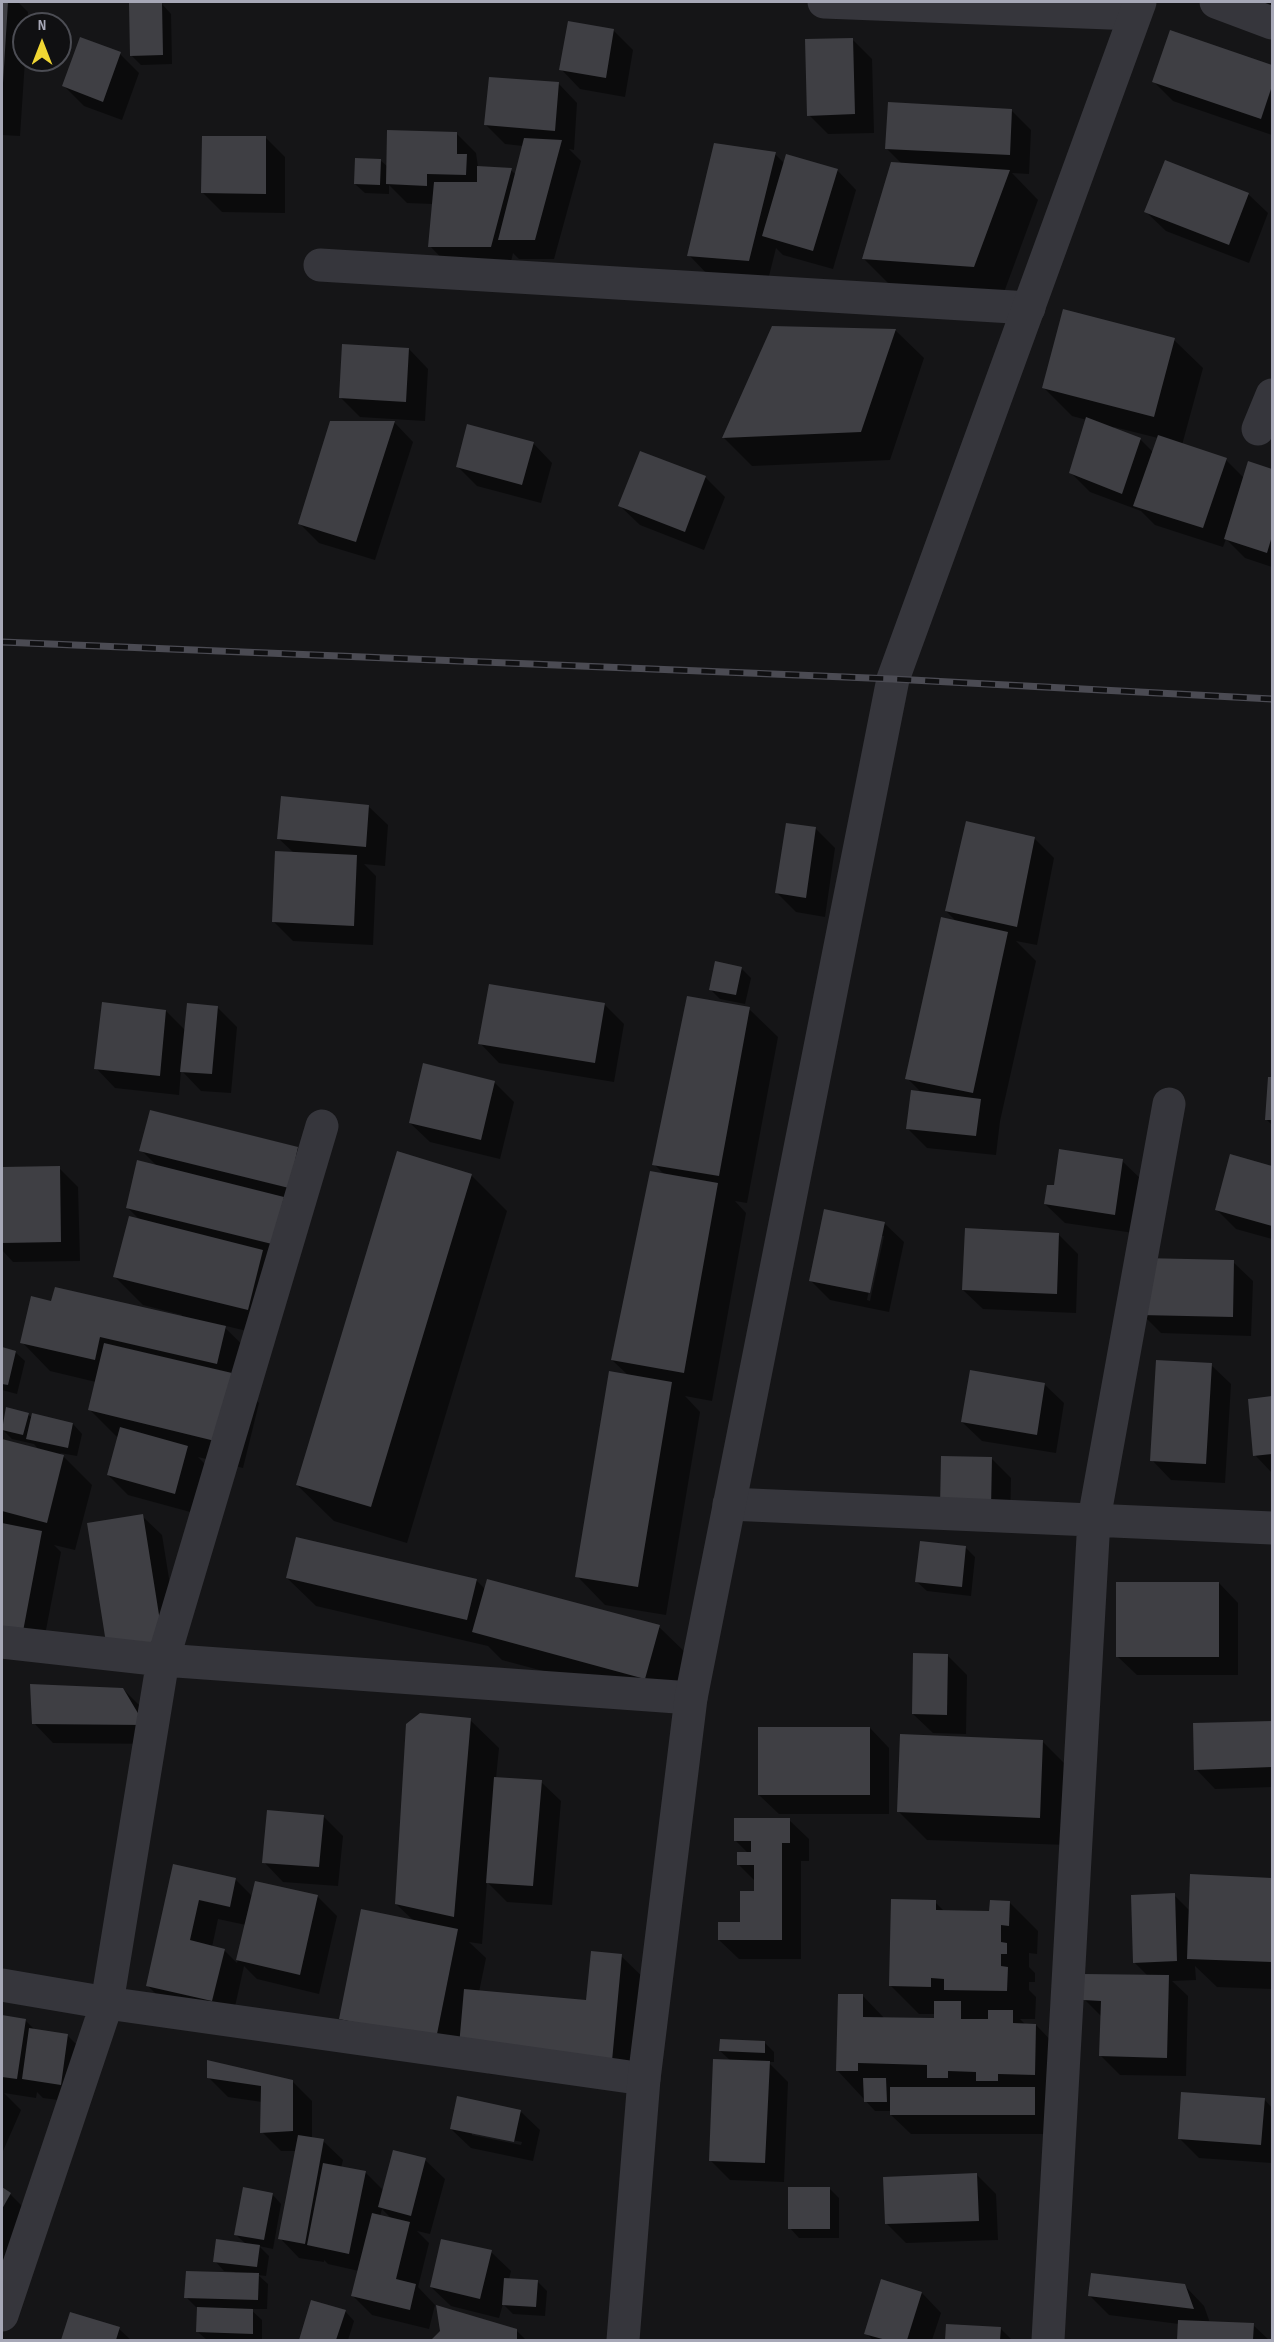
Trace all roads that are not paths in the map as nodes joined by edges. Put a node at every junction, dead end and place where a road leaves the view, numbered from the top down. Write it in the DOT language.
graph roads {
  1 [pos="824,2"];
  2 [pos="1216,2"];
  3 [pos="1137,8"];
  4 [pos="1272,23"];
  5 [pos="320,265"];
  6 [pos="1029,309"];
  7 [pos="1272,395"];
  8 [pos="1258,429"];
  9 [pos="1169,1104"];
  10 [pos="322,1126"];
  11 [pos="729,1504"];
  12 [pos="1094,1519"];
  13 [pos="1272,1528"];
  14 [pos="2,1642"];
  15 [pos="163,1660"];
  16 [pos="690,1698"];
  17 [pos="2,1984"];
  18 [pos="107,2003"];
  19 [pos="644,2079"];
  20 [pos="2,2315"];
  21 [pos="623,2340"];
  22 [pos="1048,2340"];
  1 -- 3 [label="street"];
  2 -- 4 [label="street"];
  3 -- 6 [label="street"];
  5 -- 6 [label="street"];
  6 -- 11 [label="street"];
  7 -- 8 [label="street"];
  9 -- 12 [label="street"];
  10 -- 15 [label="street"];
  11 -- 12 [label="street"];
  11 -- 16 [label="street"];
  12 -- 13 [label="street"];
  12 -- 22 [label="street"];
  14 -- 15 [label="street"];
  15 -- 16 [label="street"];
  15 -- 18 [label="street"];
  16 -- 19 [label="street"];
  17 -- 18 [label="street"];
  18 -- 19 [label="street"];
  18 -- 20 [label="street"];
  19 -- 21 [label="street"];
}
